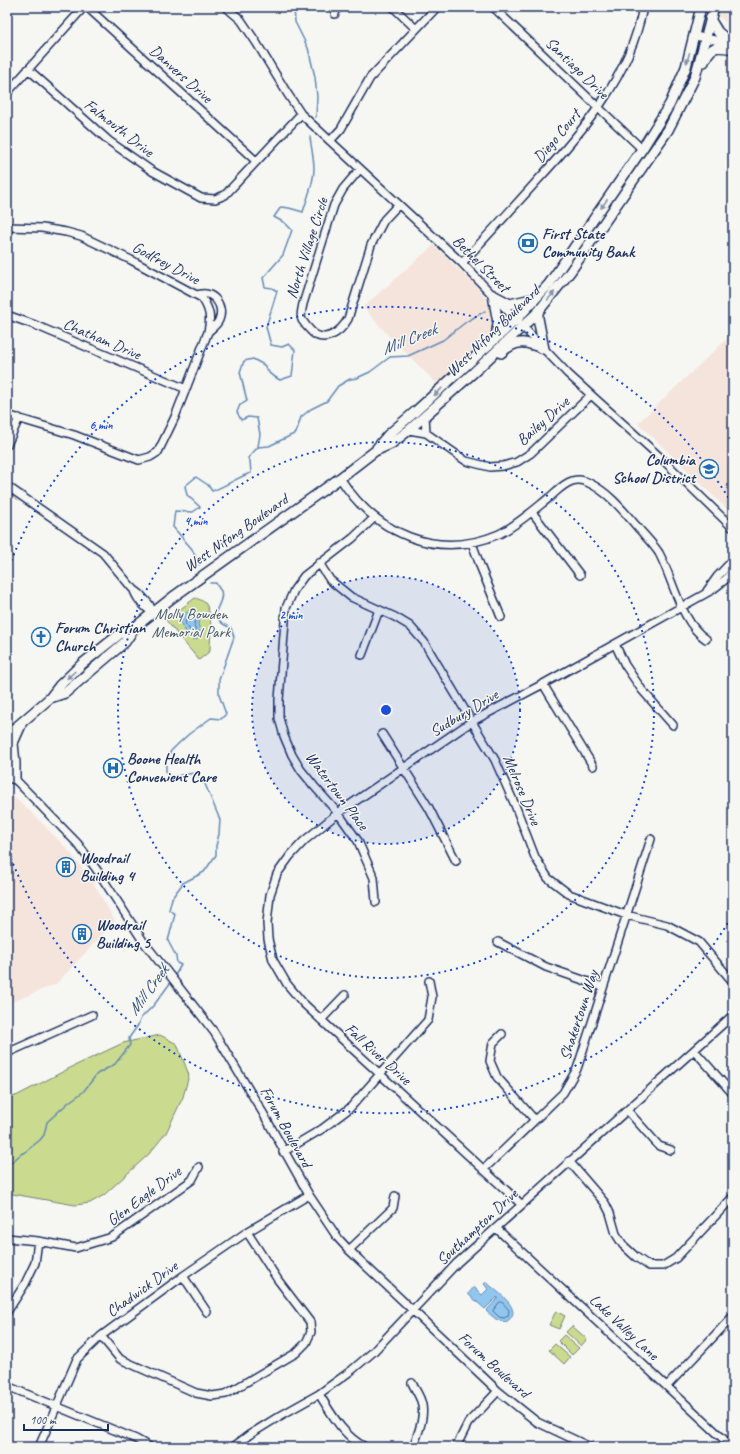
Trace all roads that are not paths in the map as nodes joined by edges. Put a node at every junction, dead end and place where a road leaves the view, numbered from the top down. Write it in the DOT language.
graph roads {
  1 [pos="84,7"];
  2 [pos="87,7"];
  3 [pos="226,7"];
  4 [pos="393,7"];
  5 [pos="438,7"];
  6 [pos="493,7"];
  7 [pos="643,7"];
  8 [pos="701,7"];
  9 [pos="714,7"];
  10 [pos="710,19"];
  11 [pos="416,29"];
  12 [pos="695,36"];
  13 [pos="706,38"];
  14 [pos="733,48"];
  15 [pos="28,69"];
  16 [pos="695,77"];
  17 [pos="7,93"];
  18 [pos="670,104"];
  19 [pos="599,108"];
  20 [pos="301,114"];
  21 [pos="330,141"];
  22 [pos="642,149"];
  23 [pos="652,152"];
  24 [pos="256,161"];
  25 [pos="360,169"];
  26 [pos="617,204"];
  27 [pos="398,205"];
  28 [pos="7,227"];
  29 [pos="462,263"];
  30 [pos="197,294"];
  31 [pos="493,295"];
  32 [pos="537,298"];
  33 [pos="538,312"];
  34 [pos="7,316"];
  35 [pos="520,323"];
  36 [pos="208,332"];
  37 [pos="496,338"];
  38 [pos="544,349"];
  39 [pos="473,373"];
  40 [pos="186,389"];
  41 [pos="591,396"];
  42 [pos="7,415"];
  43 [pos="425,415"];
  44 [pos="18,418"];
  45 [pos="409,430"];
  46 [pos="426,433"];
  47 [pos="7,445"];
  48 [pos="375,451"];
  49 [pos="340,478"];
  50 [pos="7,486"];
  51 [pos="532,512"];
  52 [pos="374,518"];
  53 [pos="733,528"];
  54 [pos="472,543"];
  55 [pos="733,560"];
  56 [pos="320,563"];
  57 [pos="733,570"];
  58 [pos="580,575"];
  59 [pos="706,593"];
  60 [pos="682,606"];
  61 [pos="379,610"];
  62 [pos="153,613"];
  63 [pos="501,617"];
  64 [pos="135,627"];
  65 [pos="706,640"];
  66 [pos="107,644"];
  67 [pos="615,644"];
  68 [pos="362,655"];
  69 [pos="89,672"];
  70 [pos="543,684"];
  71 [pos="50,698"];
  72 [pos="23,722"];
  73 [pos="471,722"];
  74 [pos="673,725"];
  75 [pos="7,726"];
  76 [pos="382,734"];
  77 [pos="7,735"];
  78 [pos="593,766"];
  79 [pos="404,767"];
  80 [pos="7,771"];
  81 [pos="11,778"];
  82 [pos="338,812"];
  83 [pos="650,839"];
  84 [pos="456,861"];
  85 [pos="270,895"];
  86 [pos="376,902"];
  87 [pos="626,915"];
  88 [pos="498,942"];
  89 [pos="429,981"];
  90 [pos="733,982"];
  91 [pos="603,987"];
  92 [pos="345,995"];
  93 [pos="92,1015"];
  94 [pos="733,1015"];
  95 [pos="321,1020"];
  96 [pos="502,1034"];
  97 [pos="694,1050"];
  98 [pos="7,1053"];
  99 [pos="380,1074"];
  100 [pos="733,1094"];
  101 [pos="627,1110"];
  102 [pos="534,1119"];
  103 [pos="671,1150"];
  104 [pos="283,1152"];
  105 [pos="569,1161"];
  106 [pos="199,1167"];
  107 [pos="484,1168"];
  108 [pos="309,1196"];
  109 [pos="395,1196"];
  110 [pos="733,1197"];
  111 [pos="521,1204"];
  112 [pos="496,1228"];
  113 [pos="247,1232"];
  114 [pos="7,1238"];
  115 [pos="38,1241"];
  116 [pos="349,1250"];
  117 [pos="183,1276"];
  118 [pos="413,1309"];
  119 [pos="7,1312"];
  120 [pos="207,1312"];
  121 [pos="733,1316"];
  122 [pos="101,1336"];
  123 [pos="412,1383"];
  124 [pos="7,1386"];
  125 [pos="667,1386"];
  126 [pos="498,1391"];
  127 [pos="319,1394"];
  128 [pos="56,1406"];
  129 [pos="457,1446"];
  130 [pos="39,1447"];
  131 [pos="150,1447"];
  132 [pos="233,1447"];
  133 [pos="364,1447"];
  134 [pos="413,1447"];
  135 [pos="590,1447"];
  136 [pos="732,1447"];
  1 -- 15 [label="street"];
  2 -- 24 [label="street, Danvers Drive"];
  3 -- 20 [label="street, Bethel Street"];
  4 -- 11 [label="street"];
  5 -- 11 [label="street"];
  6 -- 19 [label="street, Santiago Drive"];
  7 -- 19 [label="street, Diego Court"];
  8 -- 12 [label="main road"];
  9 -- 10 [label="main road"];
  10 -- 13 [label="main road"];
  10 -- 14 [label="main road"];
  11 -- 21 [label="street"];
  12 -- 13 [label="street"];
  12 -- 18 [label="main road, one-way"];
  13 -- 14 [label="street"];
  13 -- 16 [label="main road"];
  14 -- 16 [label="main road"];
  15 -- 17 [label="street"];
  15 -- 24 [label="street, Falmouth Drive"];
  16 -- 23 [label="main road"];
  18 -- 22 [label="main road"];
  18 -- 23 [label="main road"];
  19 -- 22 [label="street, Santiago Drive"];
  19 -- 29 [label="street, Diego Court"];
  20 -- 21 [label="street, Bethel Street"];
  20 -- 24 [label="street"];
  21 -- 25 [label="street, Bethel Street"];
  22 -- 26 [label="main road"];
  22 -- 32 [label="main road, West Nifong Boulevard, one-way"];
  23 -- 26 [label="main road, West Nifong Boulevard"];
  25 -- 27 [label="street, Bethel Street"];
  25 -- 27 [label="street, North Village Circle"];
  33 -- 26 [label="main road, West Nifong Boulevard, one-way"];
  27 -- 29 [label="street, Bethel Street"];
  28 -- 30 [label="street, Godfrey Drive"];
  29 -- 31 [label="street, Bethel Street"];
  30 -- 36 [label="street, Godfrey Drive"];
  30 -- 36 [label="street"];
  31 -- 32 [label="main road"];
  31 -- 35 [label="street, Bethel Street"];
  31 -- 37 [label="main road"];
  32 -- 35 [label="main road, West Nifong Boulevard"];
  33 -- 35 [label="main road, West Nifong Boulevard"];
  33 -- 38 [label="main road"];
  34 -- 40 [label="street, Chatham Drive"];
  35 -- 37 [label="main road, West Nifong Boulevard"];
  35 -- 38 [label="street, Bethel Street"];
  35 -- 39 [label="main road, West Nifong Boulevard"];
  36 -- 40 [label="street, Godfrey Drive"];
  37 -- 48 [label="main road, West Nifong Boulevard, one-way"];
  38 -- 39 [label="main road"];
  38 -- 41 [label="street, Bethel Street"];
  39 -- 43 [label="main road, West Nifong Boulevard"];
  40 -- 44 [label="street, Godfrey Drive"];
  41 -- 46 [label="street, Bailey Drive"];
  41 -- 53 [label="street, Bethel Street"];
  42 -- 44 [label="street"];
  43 -- 45 [label="main road, West Nifong Boulevard"];
  43 -- 46 [label="street"];
  44 -- 47 [label="street"];
  45 -- 46 [label="street, Bailey Drive"];
  45 -- 48 [label="main road, West Nifong Boulevard"];
  48 -- 49 [label="main road, West Nifong Boulevard"];
  49 -- 52 [label="street"];
  49 -- 62 [label="main road, West Nifong Boulevard"];
  50 -- 62 [label="street"];
  51 -- 54 [label="street"];
  51 -- 58 [label="street"];
  51 -- 60 [label="street"];
  52 -- 54 [label="street"];
  52 -- 56 [label="street, Watertown Place"];
  54 -- 63 [label="street"];
  55 -- 59 [label="street, Sudbury Drive"];
  56 -- 61 [label="street, Melrose Drive"];
  56 -- 82 [label="street, Watertown Place"];
  57 -- 59 [label="street, Sudbury Drive"];
  59 -- 60 [label="street, Sudbury Drive"];
  60 -- 65 [label="street"];
  60 -- 67 [label="street, Sudbury Drive"];
  61 -- 68 [label="street"];
  61 -- 73 [label="street, Melrose Drive"];
  62 -- 64 [label="main road, West Nifong Boulevard"];
  64 -- 66 [label="main road, West Nifong Boulevard"];
  64 -- 69 [label="main road, West Nifong Boulevard"];
  66 -- 69 [label="main road"];
  66 -- 71 [label="main road, West Nifong Boulevard, one-way"];
  67 -- 70 [label="street, Sudbury Drive"];
  67 -- 74 [label="street"];
  69 -- 71 [label="main road, West Nifong Boulevard"];
  70 -- 73 [label="street, Sudbury Drive"];
  70 -- 78 [label="street"];
  71 -- 72 [label="main road, West Nifong Boulevard"];
  72 -- 75 [label="main road"];
  72 -- 77 [label="main road, West Nifong Boulevard"];
  72 -- 81 [label="main road"];
  73 -- 79 [label="street, Sudbury Drive"];
  73 -- 87 [label="street, Melrose Drive"];
  76 -- 79 [label="street"];
  79 -- 82 [label="street, Sudbury Drive"];
  79 -- 84 [label="street"];
  80 -- 81 [label="street, Forum Boulevard"];
  81 -- 104 [label="street, Forum Boulevard"];
  82 -- 85 [label="street, Sudbury Drive"];
  82 -- 86 [label="street, Watertown Place"];
  83 -- 87 [label="street, Shakertown Way"];
  85 -- 95 [label="street, Fall River Drive"];
  87 -- 90 [label="street, Melrose Drive"];
  87 -- 91 [label="street, Shakertown Way"];
  88 -- 91 [label="street"];
  89 -- 99 [label="street"];
  91 -- 102 [label="street, Shakertown Way"];
  92 -- 95 [label="street"];
  93 -- 98 [label="street"];
  94 -- 97 [label="street, Southampton Drive"];
  95 -- 99 [label="street, Fall River Drive"];
  96 -- 102 [label="street"];
  97 -- 100 [label="street"];
  97 -- 101 [label="street, Southampton Drive"];
  99 -- 104 [label="street"];
  99 -- 107 [label="street, Fall River Drive"];
  101 -- 103 [label="street"];
  101 -- 105 [label="street, Southampton Drive"];
  102 -- 107 [label="street, Shakertown Way"];
  104 -- 108 [label="street, Forum Boulevard"];
  105 -- 110 [label="street"];
  105 -- 111 [label="street, Southampton Drive"];
  106 -- 115 [label="street, Glen Eagle Drive"];
  107 -- 111 [label="street, Fall River Drive"];
  108 -- 113 [label="street, Chadwick Drive"];
  108 -- 116 [label="street, Forum Boulevard"];
  109 -- 116 [label="street"];
  111 -- 112 [label="street, Southampton Drive"];
  112 -- 118 [label="street, Southampton Drive"];
  112 -- 125 [label="street, Lake Valley Lane"];
  113 -- 117 [label="street, Chadwick Drive"];
  113 -- 122 [label="street"];
  114 -- 115 [label="street, Glen Eagle Drive"];
  115 -- 119 [label="street"];
  116 -- 118 [label="street, Forum Boulevard"];
  117 -- 120 [label="street"];
  117 -- 122 [label="street, Chadwick Drive"];
  118 -- 126 [label="street, Forum Boulevard"];
  118 -- 127 [label="street, Southampton Drive"];
  121 -- 125 [label="street"];
  122 -- 128 [label="street, Chadwick Drive"];
  123 -- 134 [label="street"];
  124 -- 128 [label="street"];
  125 -- 136 [label="street, Lake Valley Lane"];
  126 -- 129 [label="street"];
  126 -- 135 [label="street, Forum Boulevard"];
  127 -- 132 [label="street, Southampton Drive"];
  127 -- 133 [label="street"];
  128 -- 130 [label="street, Chadwick Drive"];
  128 -- 131 [label="street"];
}
